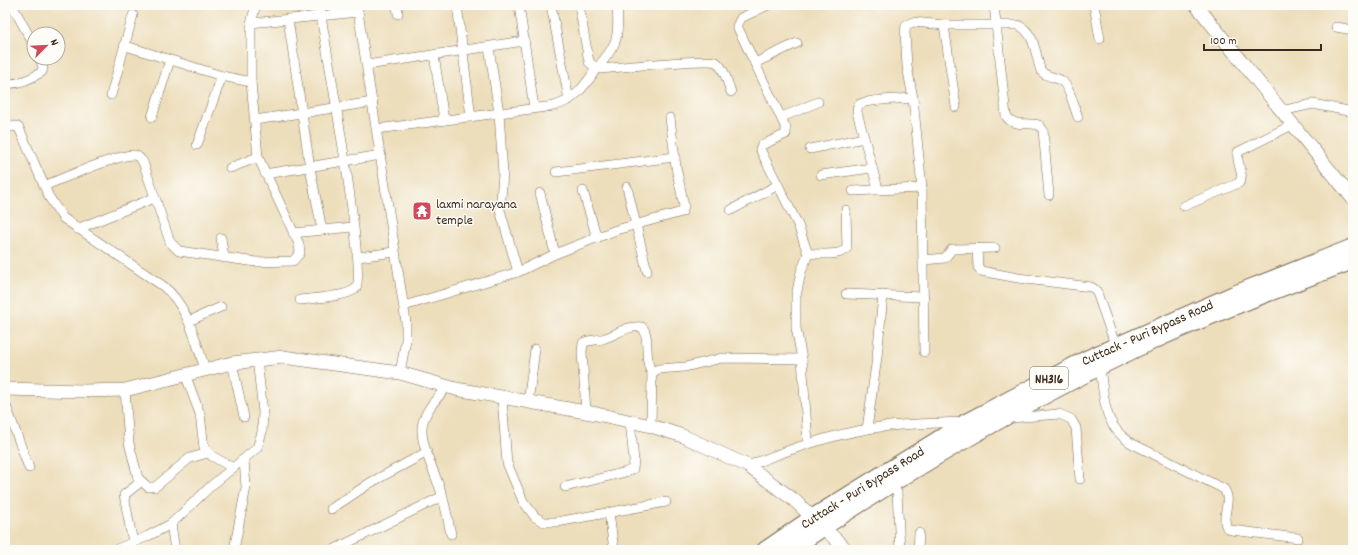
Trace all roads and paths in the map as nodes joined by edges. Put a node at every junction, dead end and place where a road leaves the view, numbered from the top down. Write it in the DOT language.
graph roads {
  1 [pos="12,5"];
  2 [pos="256,5"];
  3 [pos="319,5"];
  4 [pos="457,5"];
  5 [pos="519,5"];
  6 [pos="551,5"];
  7 [pos="579,5"];
  8 [pos="617,5"];
  9 [pos="768,5"];
  10 [pos="994,5"];
  11 [pos="1094,5"];
  12 [pos="1196,5"];
  13 [pos="358,8"];
  14 [pos="752,8"];
  15 [pos="133,16"];
  16 [pos="321,16"];
  17 [pos="288,19"];
  18 [pos="251,23"];
  19 [pos="944,25"];
  20 [pos="996,25"];
  21 [pos="1336,27"];
  22 [pos="26,30"];
  23 [pos="1353,30"];
  24 [pos="1100,39"];
  25 [pos="524,41"];
  26 [pos="796,43"];
  27 [pos="126,46"];
  28 [pos="489,47"];
  29 [pos="463,51"];
  30 [pos="434,55"];
  31 [pos="170,60"];
  32 [pos="755,63"];
  33 [pos="367,65"];
  34 [pos="42,66"];
  35 [pos="596,69"];
  36 [pos="222,76"];
  37 [pos="251,82"];
  38 [pos="5,83"];
  39 [pos="732,92"];
  40 [pos="111,95"];
  41 [pos="913,98"];
  42 [pos="569,100"];
  43 [pos="373,102"];
  44 [pos="818,102"];
  45 [pos="956,107"];
  46 [pos="336,108"];
  47 [pos="534,108"];
  48 [pos="1281,111"];
  49 [pos="302,112"];
  50 [pos="1353,112"];
  51 [pos="499,113"];
  52 [pos="152,117"];
  53 [pos="471,117"];
  54 [pos="782,117"];
  55 [pos="1078,117"];
  56 [pos="670,118"];
  57 [pos="255,120"];
  58 [pos="444,120"];
  59 [pos="1292,124"];
  60 [pos="5,128"];
  61 [pos="377,129"];
  62 [pos="864,138"];
  63 [pos="197,145"];
  64 [pos="810,149"];
  65 [pos="381,155"];
  66 [pos="258,157"];
  67 [pos="675,157"];
  68 [pos="345,162"];
  69 [pos="230,168"];
  70 [pos="310,168"];
  71 [pos="872,168"];
  72 [pos="556,172"];
  73 [pos="266,174"];
  74 [pos="820,175"];
  75 [pos="778,185"];
  76 [pos="44,186"];
  77 [pos="628,187"];
  78 [pos="922,188"];
  79 [pos="878,189"];
  80 [pos="853,190"];
  81 [pos="583,191"];
  82 [pos="540,193"];
  83 [pos="1049,195"];
  84 [pos="154,198"];
  85 [pos="1353,200"];
  86 [pos="1184,206"];
  87 [pos="731,210"];
  88 [pos="846,210"];
  89 [pos="636,225"];
  90 [pos="353,227"];
  91 [pos="77,228"];
  92 [pos="322,230"];
  93 [pos="293,233"];
  94 [pos="221,238"];
  95 [pos="597,238"];
  96 [pos="1353,247"];
  97 [pos="995,248"];
  98 [pos="977,251"];
  99 [pos="394,252"];
  100 [pos="555,254"];
  101 [pos="808,254"];
  102 [pos="358,257"];
  103 [pos="224,258"];
  104 [pos="924,260"];
  105 [pos="1353,262"];
  106 [pos="647,271"];
  107 [pos="518,272"];
  108 [pos="846,294"];
  109 [pos="883,295"];
  110 [pos="924,297"];
  111 [pos="300,300"];
  112 [pos="221,306"];
  113 [pos="404,306"];
  114 [pos="189,321"];
  115 [pos="1115,344"];
  116 [pos="535,349"];
  117 [pos="924,352"];
  118 [pos="256,359"];
  119 [pos="802,359"];
  120 [pos="232,363"];
  121 [pos="1100,368"];
  122 [pos="205,369"];
  123 [pos="652,373"];
  124 [pos="185,374"];
  125 [pos="402,374"];
  126 [pos="444,386"];
  127 [pos="5,389"];
  128 [pos="125,390"];
  129 [pos="502,398"];
  130 [pos="528,403"];
  131 [pos="5,404"];
  132 [pos="586,411"];
  133 [pos="244,417"];
  134 [pos="1000,419"];
  135 [pos="630,421"];
  136 [pos="966,422"];
  137 [pos="651,426"];
  138 [pos="867,429"];
  139 [pos="808,443"];
  140 [pos="427,452"];
  141 [pos="208,453"];
  142 [pos="244,460"];
  143 [pos="748,466"];
  144 [pos="29,468"];
  145 [pos="233,468"];
  146 [pos="138,478"];
  147 [pos="1080,479"];
  148 [pos="565,486"];
  149 [pos="897,492"];
  150 [pos="443,496"];
  151 [pos="666,502"];
  152 [pos="331,509"];
  153 [pos="609,513"];
  154 [pos="818,522"];
  155 [pos="171,524"];
  156 [pos="919,533"];
  157 [pos="451,534"];
  158 [pos="1298,538"];
  159 [pos="133,543"];
  160 [pos="335,549"];
  161 [pos="115,550"];
  162 [pos="175,550"];
  163 [pos="234,550"];
  164 [pos="614,550"];
  165 [pos="765,550"];
  166 [pos="790,550"];
  167 [pos="847,550"];
  168 [pos="900,550"];
  169 [pos="918,550"];
  1 -- 22 [label="street"];
  2 -- 18 [label="street"];
  3 -- 16 [label="street"];
  4 -- 29 [label="street"];
  5 -- 25 [label="street"];
  6 -- 42 [label="street"];
  7 -- 35 [label="street"];
  8 -- 35 [label="street"];
  9 -- 14 [label="street"];
  10 -- 20 [label="street"];
  11 -- 24 [label="street"];
  12 -- 48 [label="street"];
  13 -- 16 [label="street"];
  13 -- 33 [label="street"];
  14 -- 32 [label="street"];
  15 -- 27 [label="street"];
  16 -- 17 [label="street"];
  16 -- 46 [label="street"];
  17 -- 18 [label="street"];
  17 -- 49 [label="street"];
  18 -- 37 [label="street"];
  19 -- 20 [label="street"];
  19 -- 41 [label="street"];
  19 -- 45 [label="street"];
  20 -- 55 [label="street"];
  20 -- 83 [label="street"];
  21 -- 23 [label="street"];
  25 -- 28 [label="street"];
  25 -- 47 [label="street"];
  26 -- 32 [label="street"];
  27 -- 31 [label="street"];
  27 -- 40 [label="street"];
  28 -- 29 [label="street"];
  28 -- 51 [label="street"];
  29 -- 30 [label="street"];
  29 -- 53 [label="street"];
  30 -- 33 [label="street"];
  30 -- 58 [label="street"];
  31 -- 36 [label="street"];
  31 -- 52 [label="street"];
  32 -- 54 [label="street"];
  33 -- 43 [label="street"];
  34 -- 38 [label="street"];
  35 -- 39 [label="street"];
  35 -- 42 [label="street"];
  36 -- 37 [label="street"];
  36 -- 63 [label="street"];
  37 -- 57 [label="street"];
  41 -- 62 [label="street"];
  41 -- 78 [label="street"];
  42 -- 47 [label="street"];
  43 -- 46 [label="street"];
  43 -- 61 [label="street"];
  44 -- 54 [label="street"];
  46 -- 49 [label="street"];
  46 -- 68 [label="street"];
  47 -- 51 [label="street"];
  48 -- 50 [label="street"];
  48 -- 59 [label="street"];
  49 -- 57 [label="street"];
  49 -- 70 [label="street"];
  51 -- 53 [label="street"];
  51 -- 107 [label="street"];
  53 -- 58 [label="street"];
  54 -- 75 [label="street"];
  56 -- 67 [label="street"];
  57 -- 66 [label="street"];
  58 -- 61 [label="street"];
  59 -- 85 [label="street"];
  59 -- 86 [label="street"];
  60 -- 76 [label="street"];
  61 -- 65 [label="street"];
  62 -- 64 [label="street"];
  62 -- 71 [label="street"];
  65 -- 68 [label="street"];
  65 -- 99 [label="street"];
  66 -- 69 [label="street"];
  66 -- 73 [label="street"];
  67 -- 72 [label="street"];
  67 -- 89 [label="street"];
  68 -- 70 [label="street"];
  68 -- 90 [label="street"];
  70 -- 73 [label="street"];
  70 -- 92 [label="street"];
  71 -- 74 [label="street"];
  71 -- 79 [label="street"];
  73 -- 93 [label="street"];
  75 -- 87 [label="street"];
  75 -- 101 [label="street"];
  76 -- 84 [label="street"];
  76 -- 91 [label="street"];
  77 -- 89 [label="street"];
  78 -- 79 [label="street"];
  78 -- 104 [label="street"];
  79 -- 80 [label="street"];
  81 -- 95 [label="street"];
  82 -- 100 [label="street"];
  84 -- 91 [label="street"];
  84 -- 103 [label="street"];
  88 -- 101 [label="street"];
  89 -- 95 [label="street"];
  89 -- 106 [label="street"];
  90 -- 92 [label="street"];
  90 -- 102 [label="street"];
  91 -- 114 [label="street"];
  92 -- 93 [label="street"];
  93 -- 103 [label="street"];
  94 -- 103 [label="street"];
  95 -- 100 [label="street"];
  96 -- 115 [label="highway, Cuttack - Puri Bypass Road / NH316"];
  97 -- 98 [label="street"];
  98 -- 104 [label="street"];
  98 -- 115 [label="street"];
  99 -- 102 [label="street"];
  99 -- 113 [label="street"];
  100 -- 107 [label="street"];
  101 -- 119 [label="street"];
  102 -- 111 [label="street"];
  104 -- 110 [label="street"];
  105 -- 121 [label="highway, Cuttack - Puri Bypass Road / NH316"];
  107 -- 113 [label="street"];
  108 -- 109 [label="street"];
  109 -- 110 [label="street"];
  109 -- 138 [label="street"];
  110 -- 117 [label="street"];
  112 -- 114 [label="street"];
  113 -- 125 [label="street"];
  114 -- 122 [label="street"];
  115 -- 136 [label="highway, Cuttack - Puri Bypass Road / NH316"];
  116 -- 130 [label="street"];
  118 -- 120 [label="street"];
  118 -- 125 [label="street"];
  118 -- 142 [label="street"];
  119 -- 123 [label="street"];
  119 -- 139 [label="street"];
  120 -- 122 [label="street"];
  120 -- 133 [label="street"];
  121 -- 134 [label="highway, Cuttack - Puri Bypass Road / NH316"];
  121 -- 158 [label="street"];
  122 -- 124 [label="street"];
  123 -- 132 [label="street"];
  123 -- 137 [label="street"];
  124 -- 128 [label="street"];
  124 -- 141 [label="street"];
  125 -- 126 [label="street"];
  126 -- 129 [label="street"];
  126 -- 140 [label="street"];
  127 -- 128 [label="street"];
  128 -- 146 [label="street"];
  129 -- 130 [label="street"];
  129 -- 153 [label="street"];
  130 -- 132 [label="street"];
  131 -- 144 [label="street"];
  132 -- 135 [label="street"];
  134 -- 147 [label="street"];
  134 -- 154 [label="highway, Cuttack - Puri Bypass Road / NH316"];
  135 -- 137 [label="street"];
  135 -- 148 [label="street"];
  136 -- 138 [label="street"];
  136 -- 154 [label="highway, Cuttack - Puri Bypass Road / NH316"];
  137 -- 143 [label="street"];
  138 -- 139 [label="street"];
  139 -- 143 [label="street"];
  140 -- 150 [label="street"];
  140 -- 152 [label="street"];
  141 -- 145 [label="street"];
  141 -- 146 [label="street"];
  142 -- 145 [label="street"];
  142 -- 163 [label="street"];
  143 -- 154 [label="street"];
  145 -- 155 [label="street"];
  146 -- 159 [label="street"];
  149 -- 168 [label="street"];
  150 -- 157 [label="street"];
  150 -- 160 [label="street"];
  151 -- 153 [label="street"];
  153 -- 164 [label="street"];
  154 -- 165 [label="highway, Cuttack - Puri Bypass Road / NH316"];
  154 -- 166 [label="highway, Cuttack - Puri Bypass Road / NH316"];
  154 -- 167 [label="street"];
  155 -- 159 [label="street"];
  155 -- 162 [label="street"];
  156 -- 169 [label="street"];
  159 -- 161 [label="street"];
}
